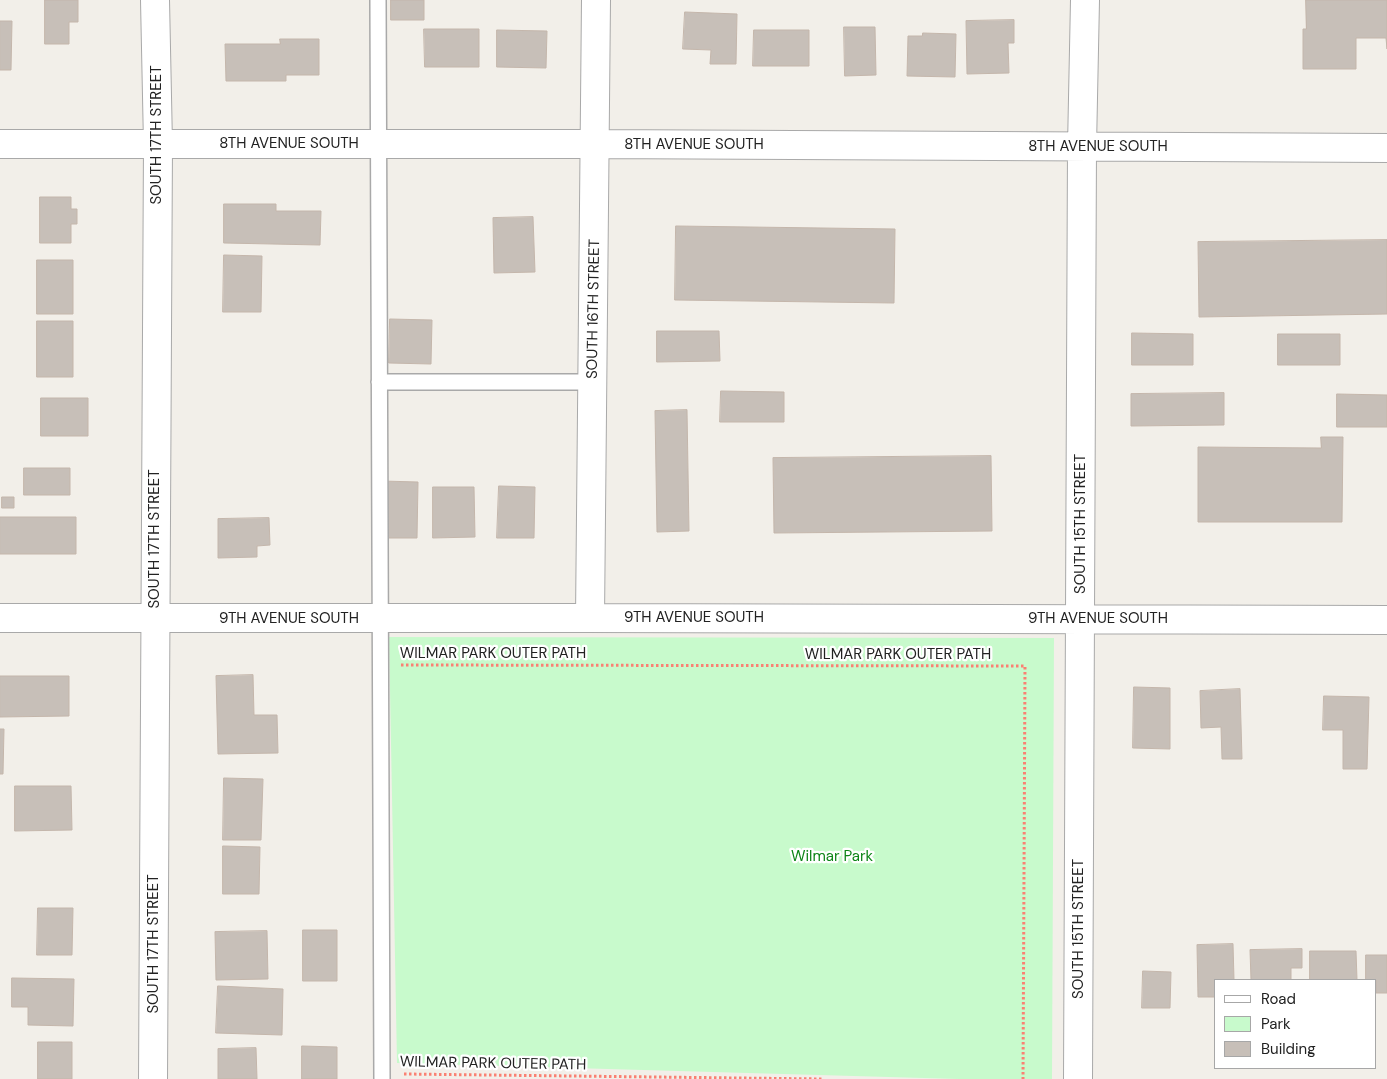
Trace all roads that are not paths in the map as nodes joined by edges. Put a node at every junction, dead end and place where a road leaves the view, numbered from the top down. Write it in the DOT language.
graph roads {
  1 [pos="155,0"];
  2 [pos="378,0"];
  3 [pos="596,0"];
  4 [pos="1085,0"];
  5 [pos="0,144"];
  6 [pos="158,144"];
  7 [pos="380,144"];
  8 [pos="596,144"];
  9 [pos="1082,147"];
  10 [pos="1387,148"];
  11 [pos="378,382"];
  12 [pos="593,382"];
  13 [pos="0,618"];
  14 [pos="155,618"];
  15 [pos="380,618"];
  16 [pos="590,618"];
  17 [pos="1080,619"];
  18 [pos="1387,620"];
  19 [pos="153,1079"];
  20 [pos="382,1079"];
  21 [pos="1078,1079"];
  1 -- 6 [label="street, SOUTH 17TH STREET"];
  2 -- 7 [label="lane"];
  3 -- 8 [label="street, SOUTH 16TH STREET"];
  4 -- 9 [label="street, SOUTH 15TH STREET"];
  5 -- 6 [label="street, 8TH AVENUE SOUTH"];
  6 -- 7 [label="street, 8TH AVENUE SOUTH"];
  6 -- 14 [label="street, SOUTH 17TH STREET"];
  7 -- 8 [label="street, 8TH AVENUE SOUTH"];
  7 -- 11 [label="lane"];
  8 -- 9 [label="street, 8TH AVENUE SOUTH"];
  8 -- 12 [label="street, SOUTH 16TH STREET"];
  9 -- 10 [label="street, 8TH AVENUE SOUTH"];
  9 -- 17 [label="street, SOUTH 15TH STREET"];
  11 -- 12 [label="lane"];
  11 -- 15 [label="lane"];
  12 -- 16 [label="street, SOUTH 16TH STREET"];
  13 -- 14 [label="street, 9TH AVENUE SOUTH"];
  14 -- 15 [label="street, 9TH AVENUE SOUTH"];
  14 -- 19 [label="street, SOUTH 17TH STREET"];
  15 -- 16 [label="street, 9TH AVENUE SOUTH"];
  15 -- 20 [label="lane"];
  16 -- 17 [label="street, 9TH AVENUE SOUTH"];
  17 -- 18 [label="street, 9TH AVENUE SOUTH"];
  17 -- 21 [label="street, SOUTH 15TH STREET"];
}
